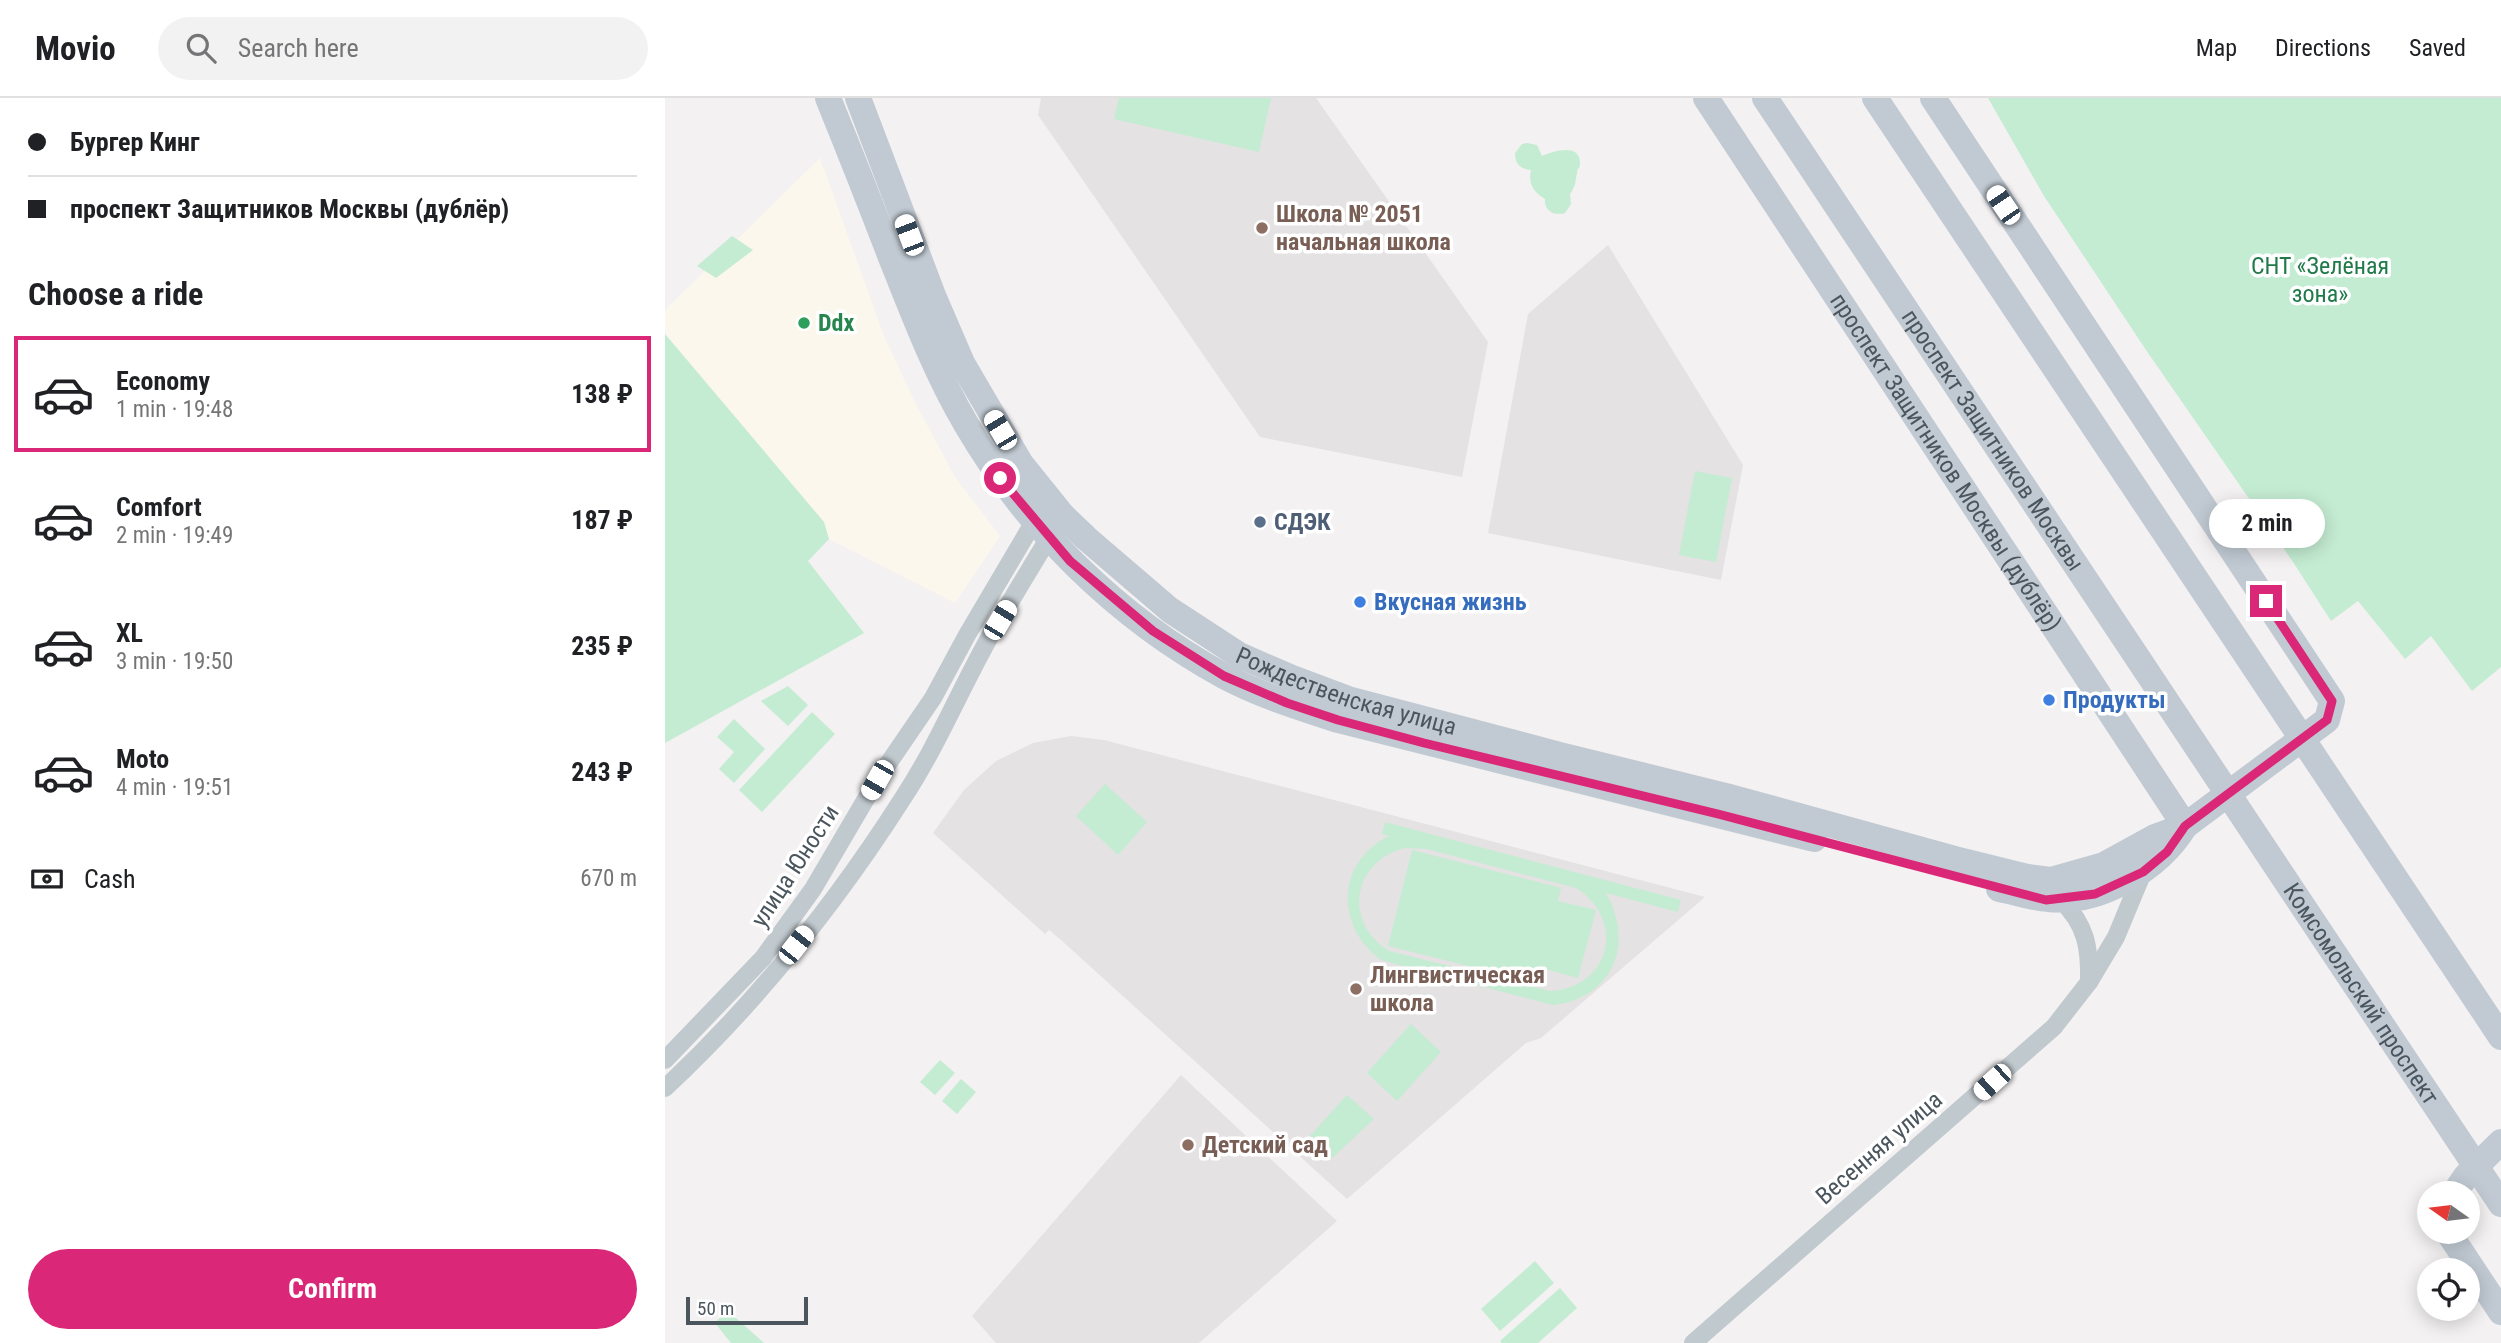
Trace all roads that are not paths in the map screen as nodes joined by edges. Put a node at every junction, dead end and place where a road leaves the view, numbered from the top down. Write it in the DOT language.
graph roads {
  1 [pos="828,98"];
  2 [pos="857,98"];
  3 [pos="1706,98"];
  4 [pos="1765,98"];
  5 [pos="1875,98"];
  6 [pos="1933,98"];
  7 [pos="1055,507"];
  8 [pos="1042,529"];
  9 [pos="2316,677"];
  10 [pos="877,780"];
  11 [pos="2221,784"];
  12 [pos="904,797"];
  13 [pos="2178,827"];
  14 [pos="2143,872"];
  15 [pos="2061,900"];
  16 [pos="2089,982"];
  17 [pos="2501,1037"];
  18 [pos="665,1060"];
  19 [pos="665,1088"];
  20 [pos="2501,1142"];
  21 [pos="2463,1181"];
  22 [pos="2501,1204"];
  23 [pos="2456,1244"];
  24 [pos="2501,1312"];
  25 [pos="1693,1343"];
  1 -- 8 [label="street, Рождественская улица"];
  2 -- 7 [label="street, Рождественская улица"];
  3 -- 13 [label="street, проспект Защитников Москвы (дублёр)"];
  4 -- 11 [label="street, проспект Защитников Москвы"];
  5 -- 17 [label="street"];
  6 -- 9 [label="street"];
  7 -- 8 [label="street, улица Юности"];
  7 -- 13 [label="street, Рождественская улица"];
  8 -- 10 [label="street, улица Юности"];
  8 -- 12 [label="street, улица Юности"];
  8 -- 15 [label="street, Рождественская улица"];
  9 -- 13 [label="street"];
  9 -- 13 [label="street"];
  10 -- 12 [label="street"];
  10 -- 18 [label="street, улица Юности"];
  11 -- 22 [label="street, Комсомольский проспект"];
  12 -- 19 [label="street, улица Юности"];
  13 -- 14 [label="street, Рождественская улица"];
  14 -- 15 [label="street, Рождественская улица"];
  14 -- 16 [label="street, Весенняя улица"];
  15 -- 16 [label="street"];
  16 -- 25 [label="street, Весенняя улица"];
  20 -- 21 [label="street"];
  23 -- 24 [label="street"];
}
